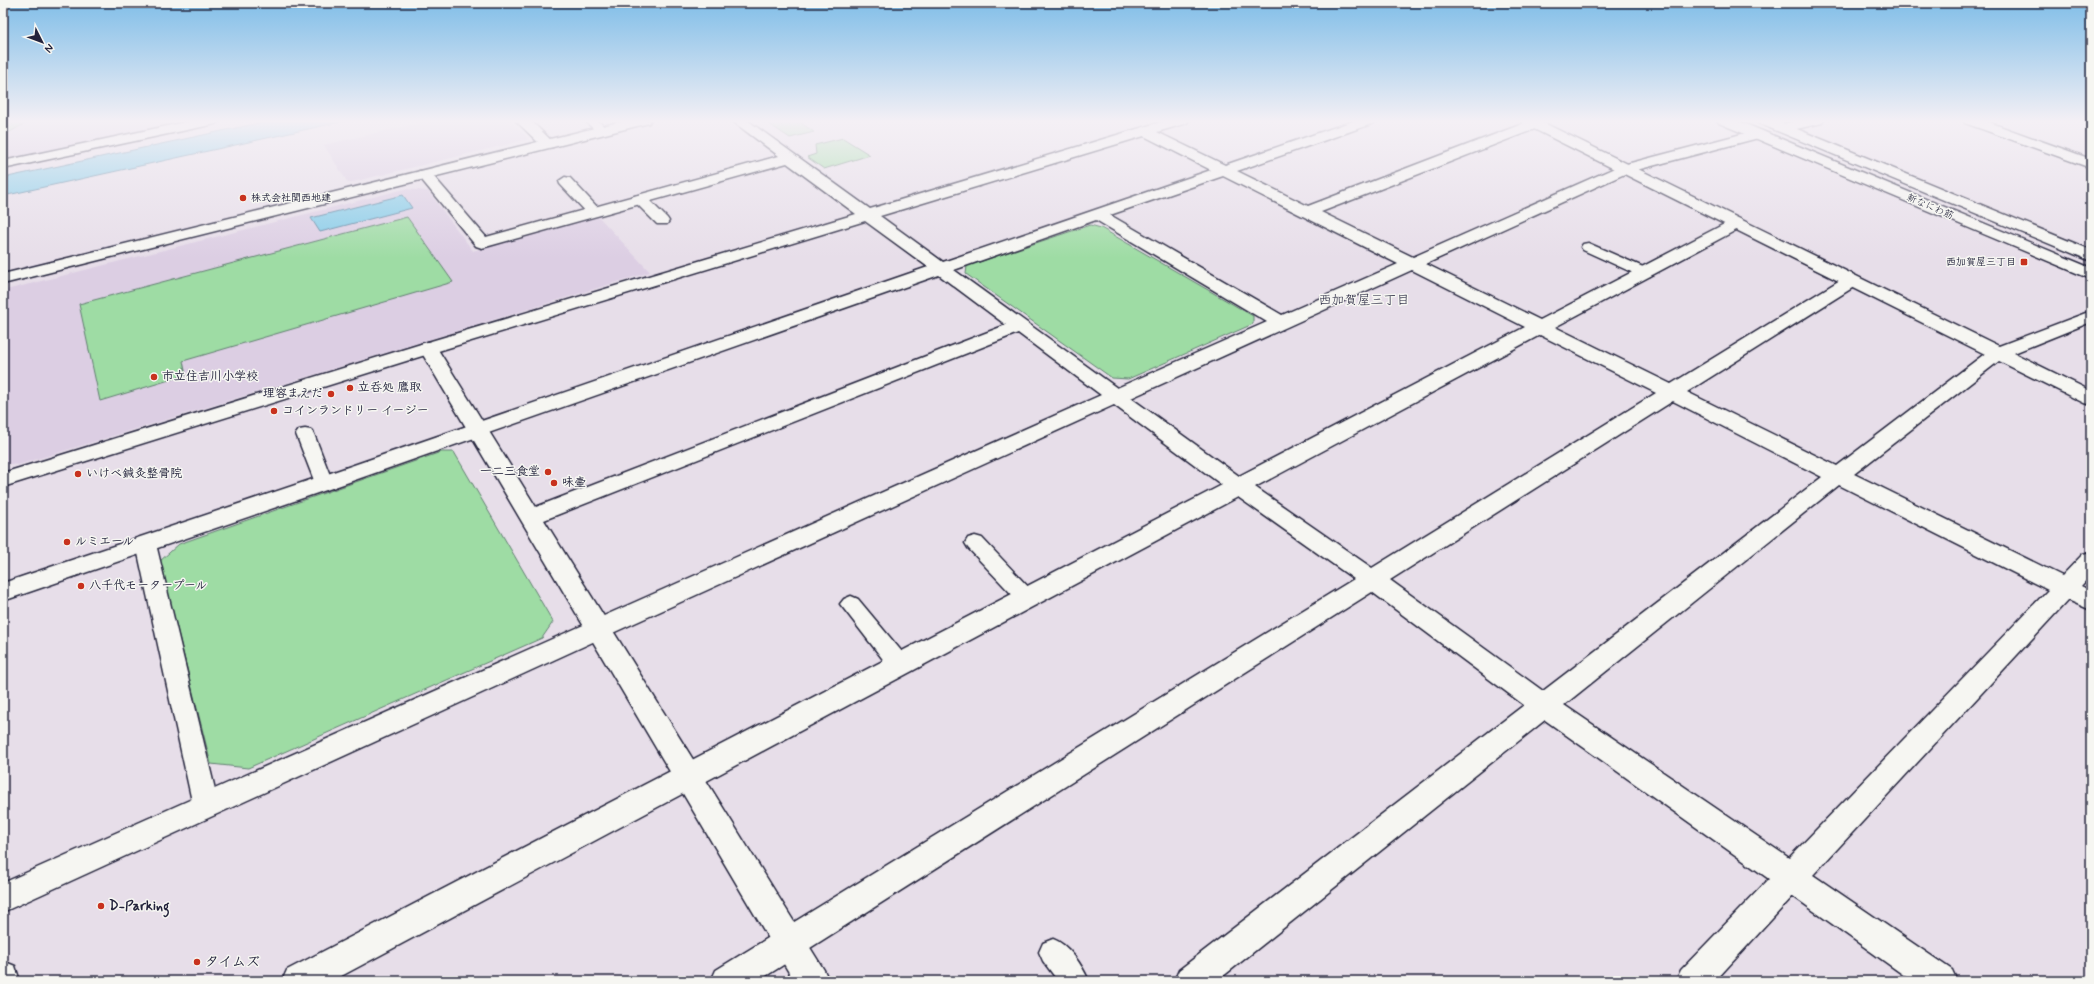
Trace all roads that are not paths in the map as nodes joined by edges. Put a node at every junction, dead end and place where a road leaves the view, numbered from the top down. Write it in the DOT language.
graph roads {
  1 [pos="457,166"];
  2 [pos="760,166"];
  3 [pos="800,166"];
  4 [pos="1032,166"];
  5 [pos="1214,166"];
  6 [pos="1238,166"];
  7 [pos="1422,166"];
  8 [pos="1618,166"];
  9 [pos="1634,166"];
  10 [pos="1848,166"];
  11 [pos="1874,166"];
  12 [pos="1624,169"];
  13 [pos="1224,171"];
  14 [pos="424,174"];
  15 [pos="565,181"];
  16 [pos="640,199"];
  17 [pos="594,212"];
  18 [pos="1307,212"];
  19 [pos="1097,214"];
  20 [pos="869,216"];
  21 [pos="662,221"];
  22 [pos="1736,224"];
  23 [pos="1588,248"];
  24 [pos="2091,256"];
  25 [pos="1411,264"];
  26 [pos="942,268"];
  27 [pos="1645,273"];
  28 [pos="2091,274"];
  29 [pos="3,279"];
  30 [pos="1852,281"];
  31 [pos="2091,316"];
  32 [pos="1282,323"];
  33 [pos="1020,326"];
  34 [pos="1541,329"];
  35 [pos="428,348"];
  36 [pos="1998,353"];
  37 [pos="1671,393"];
  38 [pos="1117,397"];
  39 [pos="2091,399"];
  40 [pos="477,430"];
  41 [pos="304,434"];
  42 [pos="1837,476"];
  43 [pos="3,480"];
  44 [pos="324,484"];
  45 [pos="1238,486"];
  46 [pos="531,517"];
  47 [pos="975,543"];
  48 [pos="146,544"];
  49 [pos="2091,560"];
  50 [pos="1373,580"];
  51 [pos="2064,588"];
  52 [pos="3,592"];
  53 [pos="1028,598"];
  54 [pos="2091,601"];
  55 [pos="852,604"];
  56 [pos="597,629"];
  57 [pos="900,665"];
  58 [pos="1545,706"];
  59 [pos="686,776"];
  60 [pos="206,806"];
  61 [pos="1790,878"];
  62 [pos="3,898"];
  63 [pos="789,943"];
  64 [pos="1053,952"];
  65 [pos="3,977"];
  66 [pos="3,981"];
  67 [pos="299,981"];
  68 [pos="728,981"];
  69 [pos="812,981"];
  70 [pos="1075,981"];
  71 [pos="1191,981"];
  72 [pos="1693,981"];
  73 [pos="1940,981"];
  1 -- 14 [label="street"];
  2 -- 16 [label="street"];
  3 -- 20 [label="street"];
  4 -- 20 [label="street"];
  5 -- 13 [label="street"];
  6 -- 13 [label="street"];
  7 -- 18 [label="street"];
  8 -- 12 [label="street"];
  9 -- 12 [label="street"];
  10 -- 28 [label="street, 新なにわ筋"];
  11 -- 24 [label="street, 新なにわ筋"];
  12 -- 22 [label="street"];
  12 -- 25 [label="street"];
  13 -- 18 [label="street"];
  13 -- 19 [label="street"];
  14 -- 17 [label="street"];
  14 -- 29 [label="street"];
  15 -- 17 [label="lane"];
  16 -- 17 [label="street"];
  16 -- 21 [label="lane"];
  18 -- 25 [label="street"];
  19 -- 26 [label="street"];
  19 -- 32 [label="street"];
  20 -- 26 [label="street"];
  20 -- 35 [label="street"];
  22 -- 27 [label="street"];
  22 -- 30 [label="street"];
  23 -- 27 [label="lane"];
  25 -- 32 [label="street"];
  25 -- 34 [label="street"];
  26 -- 33 [label="street"];
  26 -- 40 [label="street"];
  27 -- 34 [label="street"];
  30 -- 36 [label="street"];
  30 -- 37 [label="street"];
  31 -- 36 [label="street"];
  32 -- 38 [label="street"];
  33 -- 38 [label="street"];
  33 -- 46 [label="street"];
  34 -- 37 [label="street"];
  34 -- 45 [label="street"];
  35 -- 40 [label="street"];
  35 -- 43 [label="street"];
  36 -- 39 [label="street"];
  36 -- 42 [label="street"];
  37 -- 42 [label="street"];
  37 -- 50 [label="street"];
  38 -- 45 [label="street"];
  38 -- 56 [label="street"];
  40 -- 44 [label="street"];
  40 -- 46 [label="street"];
  41 -- 44 [label="lane"];
  42 -- 51 [label="street"];
  42 -- 58 [label="street"];
  44 -- 48 [label="street"];
  45 -- 50 [label="street"];
  45 -- 53 [label="street"];
  46 -- 56 [label="street"];
  47 -- 53 [label="lane"];
  48 -- 52 [label="street"];
  48 -- 60 [label="lane"];
  49 -- 51 [label="street"];
  50 -- 58 [label="street"];
  50 -- 63 [label="street"];
  51 -- 54 [label="street"];
  51 -- 61 [label="street"];
  53 -- 57 [label="street"];
  55 -- 57 [label="lane"];
  56 -- 59 [label="street"];
  56 -- 60 [label="street"];
  57 -- 59 [label="street"];
  58 -- 61 [label="street"];
  58 -- 71 [label="street"];
  59 -- 63 [label="street"];
  59 -- 67 [label="street"];
  60 -- 62 [label="street"];
  61 -- 72 [label="street"];
  61 -- 73 [label="street"];
  63 -- 68 [label="street"];
  63 -- 69 [label="street"];
  64 -- 70 [label="lane"];
  65 -- 66 [label="street"];
}
